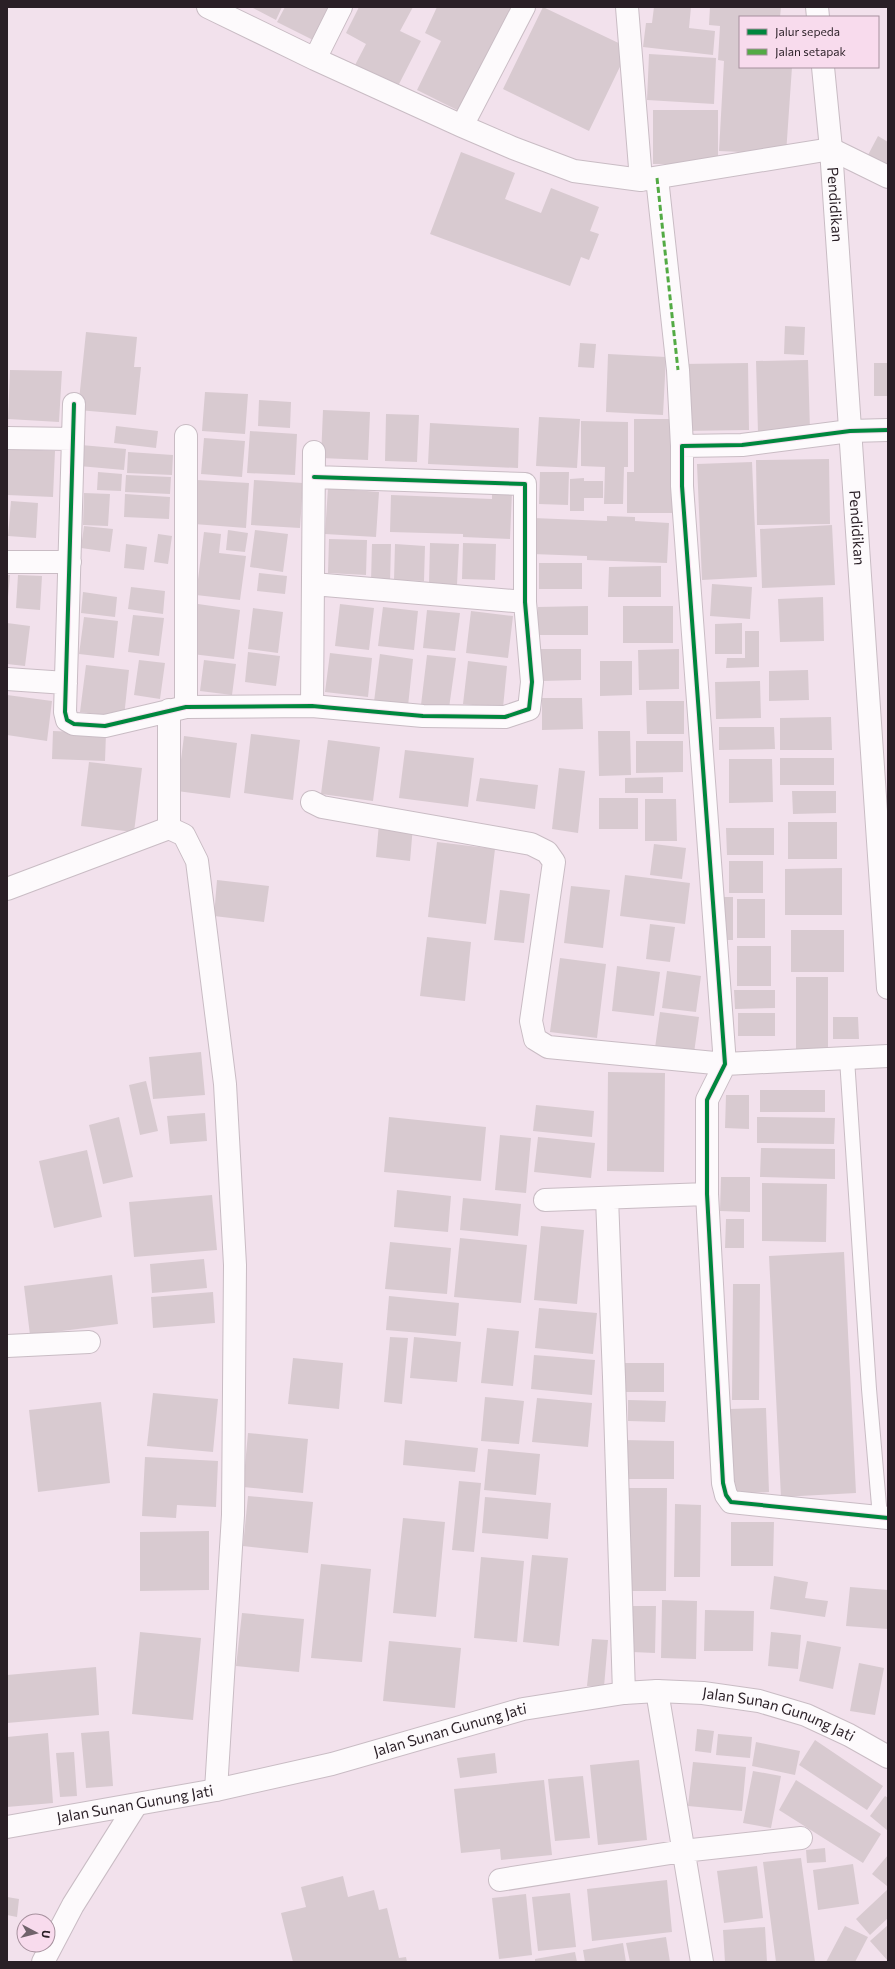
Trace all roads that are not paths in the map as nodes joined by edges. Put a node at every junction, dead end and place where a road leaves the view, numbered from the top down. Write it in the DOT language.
graph roads {
  1 [pos="209,7"];
  2 [pos="341,7"];
  3 [pos="524,7"];
  4 [pos="627,7"];
  5 [pos="315,59"];
  6 [pos="823,68"];
  7 [pos="462,126"];
  8 [pos="831,149"];
  9 [pos="888,177"];
  10 [pos="649,179"];
  11 [pos="74,404"];
  12 [pos="888,430"];
  13 [pos="850,431"];
  14 [pos="186,436"];
  15 [pos="7,438"];
  16 [pos="73,439"];
  17 [pos="682,446"];
  18 [pos="314,452"];
  19 [pos="314,477"];
  20 [pos="7,562"];
  21 [pos="70,562"];
  22 [pos="313,584"];
  23 [pos="525,602"];
  24 [pos="7,679"];
  25 [pos="66,683"];
  26 [pos="312,706"];
  27 [pos="177,708"];
  28 [pos="312,802"];
  29 [pos="169,828"];
  30 [pos="7,889"];
  31 [pos="888,988"];
  32 [pos="888,1056"];
  33 [pos="847,1059"];
  34 [pos="725,1064"];
  35 [pos="707,1194"];
  36 [pos="607,1198"];
  37 [pos="545,1200"];
  38 [pos="89,1342"];
  39 [pos="7,1346"];
  40 [pos="884,1518"];
  41 [pos="657,1691"];
  42 [pos="624,1693"];
  43 [pos="888,1757"];
  44 [pos="216,1790"];
  45 [pos="136,1805"];
  46 [pos="7,1827"];
  47 [pos="801,1838"];
  48 [pos="683,1851"];
  49 [pos="500,1880"];
  50 [pos="43,1962"];
  51 [pos="702,1962"];
  1 -- 5 [label="street"];
  2 -- 5 [label="street"];
  3 -- 7 [label="street"];
  4 -- 10 [label="street"];
  5 -- 7 [label="street"];
  6 -- 8 [label="street, Pendidikan"];
  7 -- 10 [label="street"];
  8 -- 9 [label="street"];
  8 -- 10 [label="street"];
  8 -- 13 [label="street, Pendidikan"];
  10 -- 17 [label="street"];
  11 -- 16 [label="street"];
  12 -- 13 [label="street"];
  13 -- 17 [label="street"];
  13 -- 31 [label="street, Pendidikan"];
  14 -- 27 [label="street"];
  15 -- 16 [label="street"];
  16 -- 21 [label="street"];
  17 -- 34 [label="street"];
  18 -- 19 [label="street"];
  19 -- 22 [label="street"];
  19 -- 23 [label="street"];
  20 -- 21 [label="street"];
  21 -- 25 [label="street"];
  22 -- 23 [label="street"];
  22 -- 26 [label="street"];
  23 -- 26 [label="street"];
  24 -- 25 [label="street"];
  25 -- 27 [label="street"];
  26 -- 27 [label="street"];
  27 -- 29 [label="street"];
  28 -- 34 [label="street"];
  29 -- 30 [label="street"];
  29 -- 44 [label="street"];
  32 -- 33 [label="street"];
  33 -- 34 [label="street"];
  33 -- 40 [label="lane"];
  34 -- 35 [label="street"];
  35 -- 36 [label="street"];
  35 -- 40 [label="street"];
  36 -- 37 [label="street"];
  36 -- 42 [label="street"];
  38 -- 39 [label="street"];
  41 -- 42 [label="street, Jalan Sunan Gunung Jati"];
  41 -- 43 [label="street, Jalan Sunan Gunung Jati"];
  41 -- 48 [label="street"];
  42 -- 44 [label="street, Jalan Sunan Gunung Jati"];
  44 -- 45 [label="street, Jalan Sunan Gunung Jati"];
  45 -- 46 [label="street, Jalan Sunan Gunung Jati"];
  45 -- 50 [label="street"];
  47 -- 48 [label="street"];
  48 -- 49 [label="street"];
  48 -- 51 [label="street"];
}
